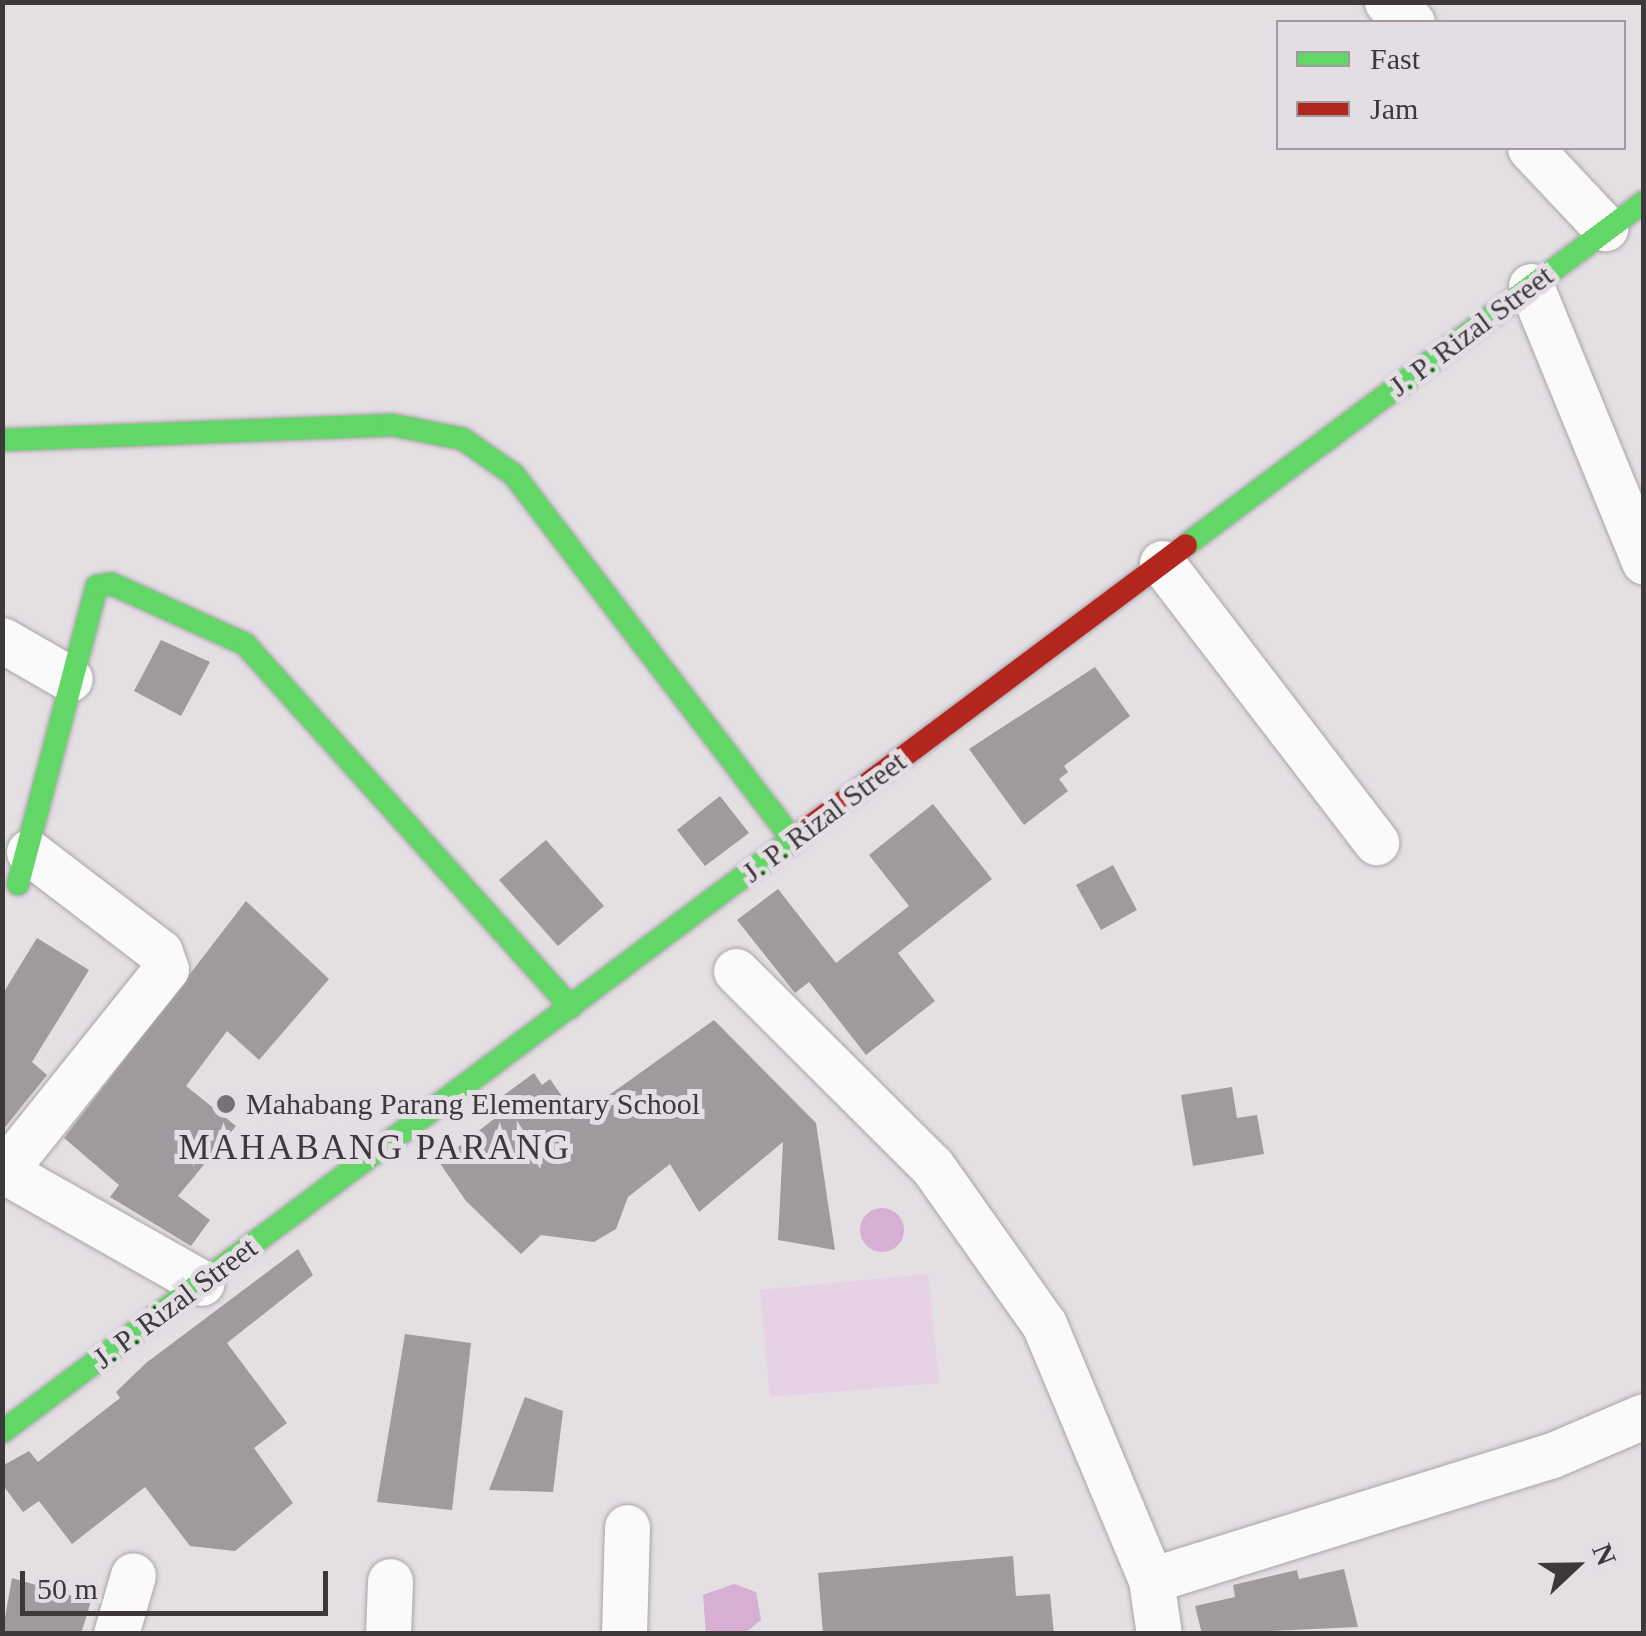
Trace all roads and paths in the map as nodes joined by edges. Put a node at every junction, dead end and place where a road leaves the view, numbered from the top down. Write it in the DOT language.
graph roads {
  1 [pos="1387,2"];
  2 [pos="1410,20"];
  3 [pos="1532,150"];
  4 [pos="1644,202"];
  5 [pos="1605,228"];
  6 [pos="1531,286"];
  7 [pos="2,440"];
  8 [pos="1644,562"];
  9 [pos="1162,563"];
  10 [pos="2,640"];
  11 [pos="70,679"];
  12 [pos="794,841"];
  13 [pos="1376,842"];
  14 [pos="24,868"];
  15 [pos="736,971"];
  16 [pos="571,1007"];
  17 [pos="3,1170"];
  18 [pos="202,1283"];
  19 [pos="1644,1416"];
  20 [pos="2,1432"];
  21 [pos="627,1527"];
  22 [pos="134,1576"];
  23 [pos="1151,1580"];
  24 [pos="390,1581"];
  25 [pos="116,1634"];
  26 [pos="388,1634"];
  27 [pos="624,1634"];
  28 [pos="1159,1634"];
  1 -- 2 [label="street"];
  3 -- 5 [label="street"];
  4 -- 5 [label="main road, J. P. Rizal Street"];
  5 -- 6 [label="main road, J. P. Rizal Street"];
  6 -- 8 [label="street"];
  6 -- 9 [label="main road, J. P. Rizal Street"];
  7 -- 12 [label="main road"];
  9 -- 12 [label="main road, J. P. Rizal Street"];
  9 -- 13 [label="street"];
  10 -- 11 [label="street"];
  11 -- 14 [label="main road"];
  11 -- 16 [label="main road"];
  12 -- 16 [label="main road, J. P. Rizal Street"];
  14 -- 17 [label="street"];
  15 -- 23 [label="street"];
  16 -- 18 [label="main road, J. P. Rizal Street"];
  17 -- 18 [label="street"];
  18 -- 20 [label="main road, J. P. Rizal Street"];
  19 -- 23 [label="street"];
  21 -- 27 [label="street"];
  22 -- 25 [label="street"];
  23 -- 28 [label="street"];
  24 -- 26 [label="street"];
}
